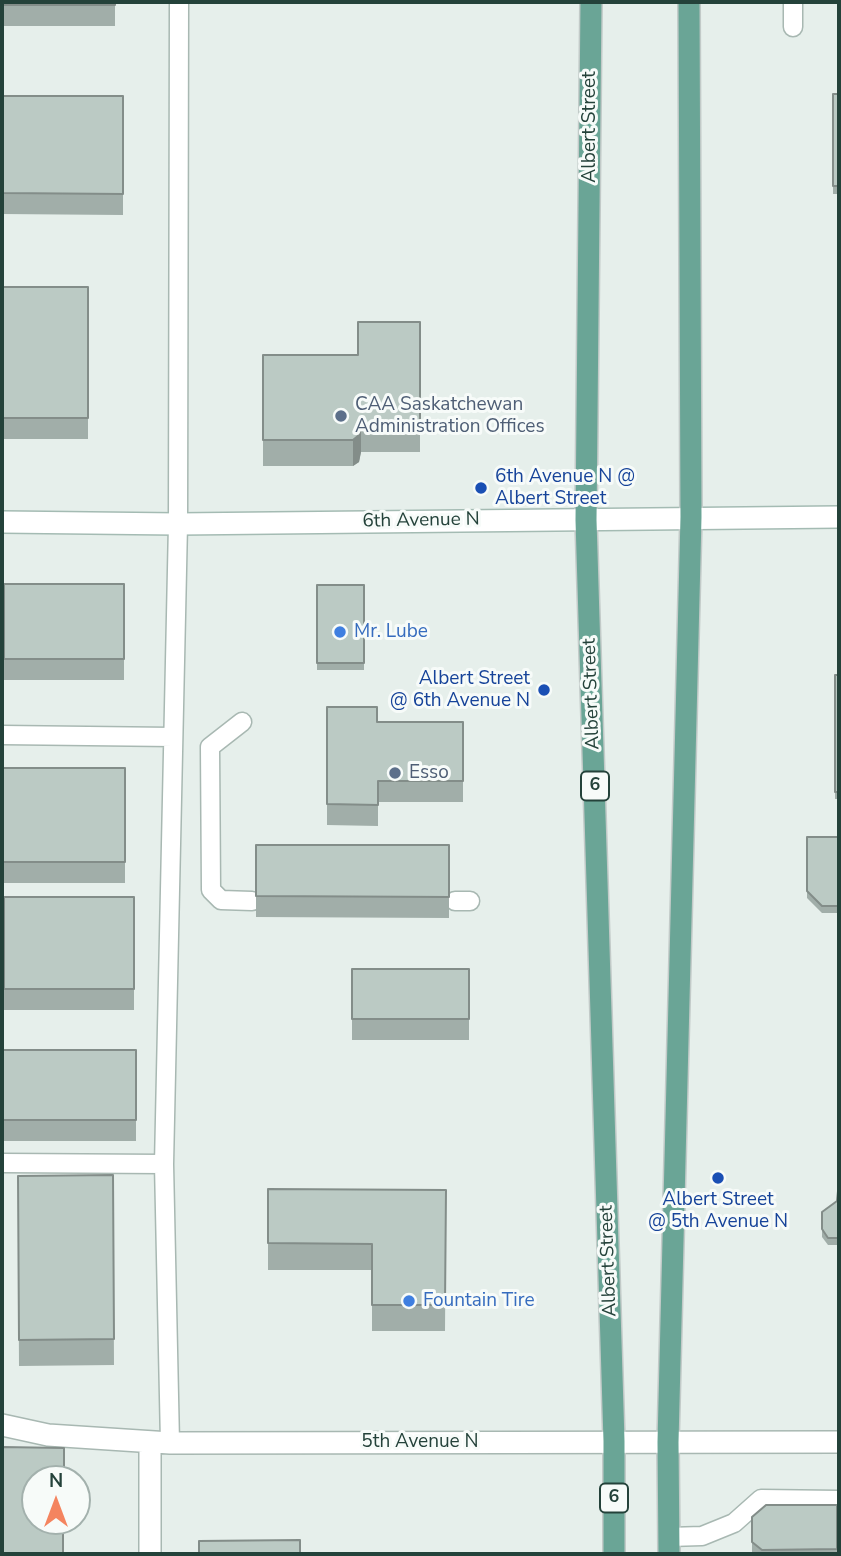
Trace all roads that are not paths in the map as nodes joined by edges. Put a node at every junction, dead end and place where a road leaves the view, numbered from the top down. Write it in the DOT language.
graph roads {
  1 [pos="180,2"];
  2 [pos="591,2"];
  3 [pos="689,2"];
  4 [pos="793,2"];
  5 [pos="793,27"];
  6 [pos="691,517"];
  7 [pos="839,517"];
  8 [pos="586,520"];
  9 [pos="2,522"];
  10 [pos="178,524"];
  11 [pos="242,722"];
  12 [pos="2,735"];
  13 [pos="173,737"];
  14 [pos="252,901"];
  15 [pos="2,1163"];
  16 [pos="164,1164"];
  17 [pos="2,1425"];
  18 [pos="614,1441"];
  19 [pos="160,1442"];
  20 [pos="668,1442"];
  21 [pos="839,1442"];
  22 [pos="839,1500"];
  23 [pos="669,1546"];
  24 [pos="150,1554"];
  25 [pos="614,1554"];
  1 -- 10 [label="lane"];
  2 -- 8 [label="main road, Albert Street / 6"];
  3 -- 6 [label="main road"];
  4 -- 5 [label="lane"];
  6 -- 7 [label="street, 6th Avenue N"];
  6 -- 8 [label="street, 6th Avenue N"];
  6 -- 20 [label="main road"];
  8 -- 10 [label="street, 6th Avenue N"];
  8 -- 18 [label="main road, Albert Street / 6"];
  9 -- 10 [label="street, 6th Avenue N"];
  10 -- 13 [label="lane"];
  11 -- 14 [label="lane"];
  12 -- 13 [label="lane"];
  13 -- 16 [label="lane"];
  15 -- 16 [label="lane"];
  16 -- 19 [label="lane"];
  17 -- 19 [label="street, 5th Avenue N"];
  18 -- 19 [label="street, 5th Avenue N"];
  18 -- 20 [label="street, 5th Avenue N"];
  18 -- 25 [label="main road, Albert Street / 6"];
  19 -- 24 [label="street"];
  20 -- 21 [label="street, 5th Avenue N"];
  20 -- 23 [label="main road"];
  22 -- 23 [label="lane"];
}
